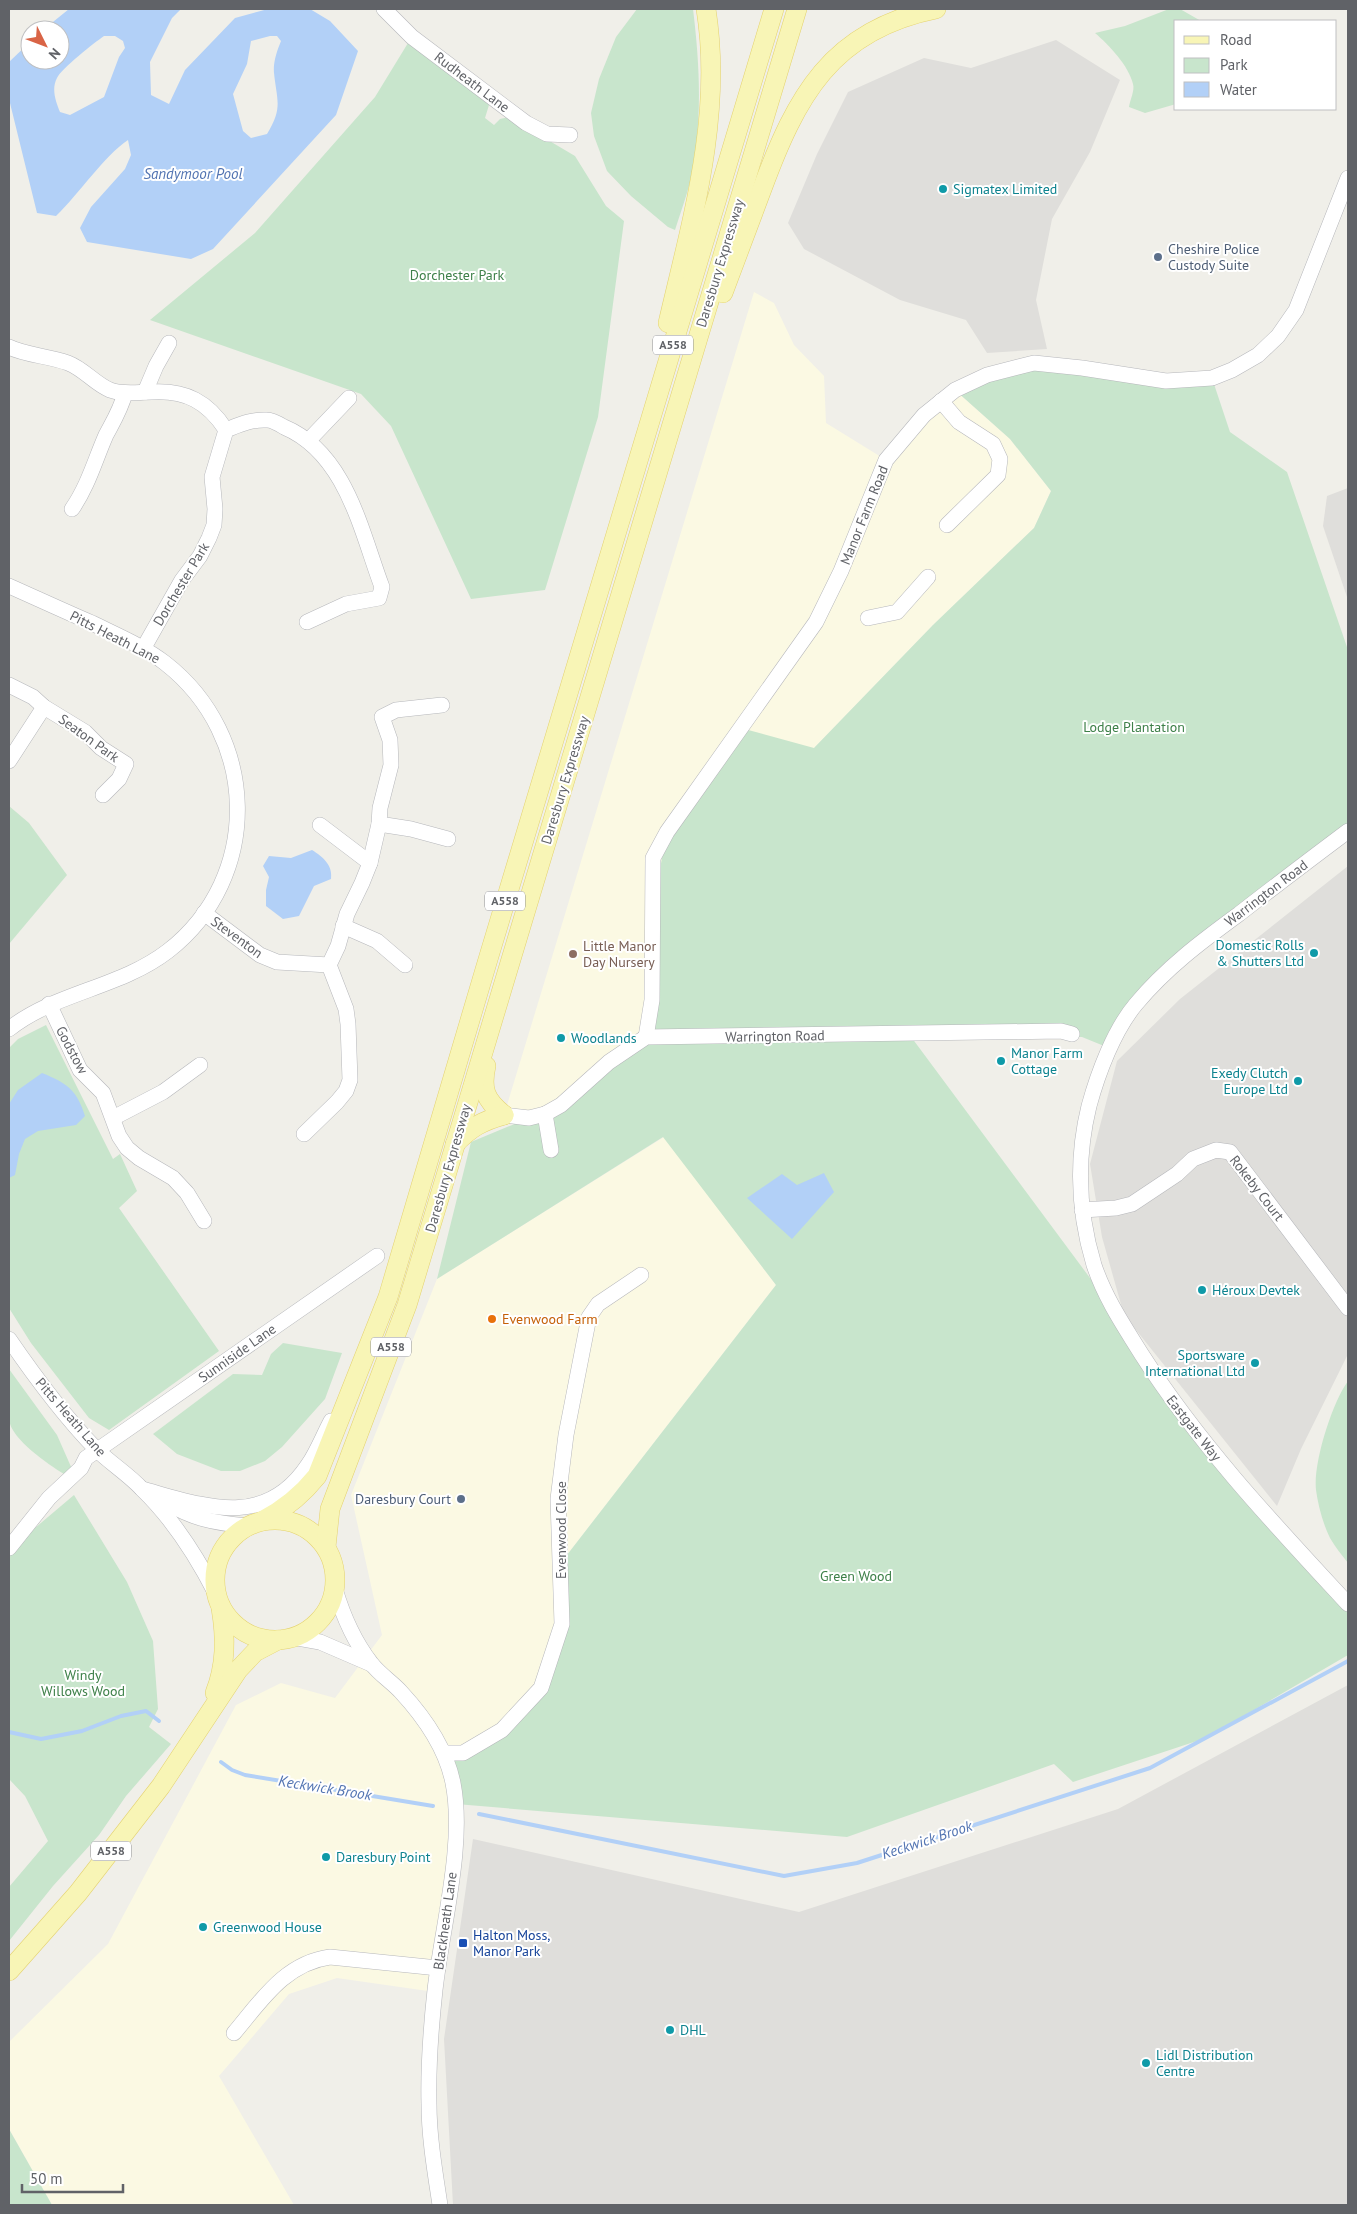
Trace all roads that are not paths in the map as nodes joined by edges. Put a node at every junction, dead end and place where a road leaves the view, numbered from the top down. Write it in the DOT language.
graph roads {
  1 [pos="384,9"];
  2 [pos="706,9"];
  3 [pos="774,9"];
  4 [pos="797,9"];
  5 [pos="936,9"];
  6 [pos="570,135"];
  7 [pos="1348,178"];
  8 [pos="170,343"];
  9 [pos="9,347"];
  10 [pos="145,392"];
  11 [pos="125,393"];
  12 [pos="348,398"];
  13 [pos="941,400"];
  14 [pos="672,422"];
  15 [pos="226,430"];
  16 [pos="308,441"];
  17 [pos="625,504"];
  18 [pos="72,508"];
  19 [pos="947,525"];
  20 [pos="928,577"];
  21 [pos="9,587"];
  22 [pos="868,618"];
  23 [pos="307,622"];
  24 [pos="143,649"];
  25 [pos="9,686"];
  26 [pos="442,705"];
  27 [pos="44,707"];
  28 [pos="9,761"];
  29 [pos="103,795"];
  30 [pos="379,824"];
  31 [pos="320,825"];
  32 [pos="1348,831"];
  33 [pos="448,839"];
  34 [pos="370,863"];
  35 [pos="204,913"];
  36 [pos="342,926"];
  37 [pos="329,965"];
  38 [pos="405,965"];
  39 [pos="504,979"];
  40 [pos="49,1004"];
  41 [pos="9,1029"];
  42 [pos="1072,1034"];
  43 [pos="646,1037"];
  44 [pos="1110,1048"];
  45 [pos="200,1064"];
  46 [pos="545,1114"];
  47 [pos="504,1115"];
  48 [pos="113,1118"];
  49 [pos="304,1134"];
  50 [pos="454,1145"];
  51 [pos="550,1150"];
  52 [pos="1082,1210"];
  53 [pos="204,1221"];
  54 [pos="377,1256"];
  55 [pos="641,1275"];
  56 [pos="1348,1308"];
  57 [pos="9,1339"];
  58 [pos="367,1354"];
  59 [pos="97,1449"];
  60 [pos="142,1489"];
  61 [pos="255,1523"];
  62 [pos="326,1547"];
  63 [pos="9,1548"];
  64 [pos="335,1589"];
  65 [pos="219,1600"];
  66 [pos="1348,1604"];
  67 [pos="285,1639"];
  68 [pos="372,1664"];
  69 [pos="204,1723"];
  70 [pos="444,1753"];
  71 [pos="438,1968"];
  72 [pos="9,1972"];
  73 [pos="234,2033"];
  74 [pos="440,2205"];
  1 -- 6 [label="street, Rudheath Lane"];
  2 -- 17 [label="main road"];
  3 -- 17 [label="main road, Daresbury Expressway / A558"];
  4 -- 14 [label="main road, Daresbury Expressway / A558"];
  5 -- 14 [label="main road"];
  7 -- 13 [label="street, Manor Farm Road"];
  8 -- 10 [label="street"];
  9 -- 11 [label="street"];
  10 -- 11 [label="street"];
  10 -- 15 [label="street"];
  11 -- 18 [label="street"];
  12 -- 16 [label="street"];
  13 -- 19 [label="street"];
  13 -- 43 [label="street, Manor Farm Road"];
  14 -- 39 [label="main road, Daresbury Expressway / A558"];
  15 -- 16 [label="street"];
  15 -- 24 [label="street, Dorchester Park"];
  16 -- 23 [label="street"];
  17 -- 58 [label="main road, Daresbury Expressway / A558"];
  20 -- 22 [label="street"];
  21 -- 24 [label="street, Pitts Heath Lane"];
  24 -- 35 [label="street, Pitts Heath Lane"];
  25 -- 27 [label="street, Seaton Park"];
  26 -- 30 [label="street"];
  27 -- 28 [label="street, Seaton Park"];
  27 -- 29 [label="street, Seaton Park"];
  30 -- 33 [label="street"];
  30 -- 34 [label="street"];
  31 -- 34 [label="street"];
  32 -- 44 [label="street, Warrington Road"];
  34 -- 36 [label="street"];
  35 -- 37 [label="street, Steventon"];
  35 -- 40 [label="street, Pitts Heath Lane"];
  36 -- 37 [label="street"];
  36 -- 38 [label="street"];
  37 -- 49 [label="street"];
  39 -- 47 [label="main road"];
  39 -- 50 [label="main road, Daresbury Expressway / A558"];
  40 -- 41 [label="street, Pitts Heath Lane"];
  40 -- 48 [label="street, Godstow"];
  42 -- 43 [label="street, Warrington Road"];
  43 -- 46 [label="street"];
  44 -- 52 [label="street, Eastgate Way"];
  45 -- 48 [label="street"];
  46 -- 47 [label="street"];
  46 -- 51 [label="street"];
  47 -- 50 [label="main road"];
  48 -- 53 [label="street, Godstow"];
  50 -- 62 [label="main road, Daresbury Expressway / A558"];
  52 -- 56 [label="street, Rokeby Court"];
  52 -- 66 [label="street, Eastgate Way"];
  54 -- 59 [label="street, Sunniside Lane"];
  55 -- 70 [label="street, Evenwood Close"];
  57 -- 59 [label="street, Pitts Heath Lane"];
  58 -- 60 [label="street"];
  58 -- 61 [label="main road, Daresbury Expressway / A558"];
  59 -- 60 [label="street, Pitts Heath Lane"];
  59 -- 63 [label="street, Sunniside Lane"];
  60 -- 61 [label="street, Pitts Heath Lane"];
  60 -- 65 [label="street, Pitts Heath Lane"];
  61 -- 62 [label="main road, A558"];
  61 -- 65 [label="main road, A558"];
  62 -- 64 [label="main road, A558"];
  64 -- 67 [label="main road, A558"];
  64 -- 68 [label="street, Blackheath Lane"];
  65 -- 67 [label="main road"];
  65 -- 69 [label="main road, A558"];
  67 -- 68 [label="street, Blackheath Lane"];
  67 -- 69 [label="main road, A558"];
  68 -- 70 [label="street, Blackheath Lane"];
  69 -- 72 [label="main road, A558"];
  70 -- 71 [label="street, Blackheath Lane"];
  71 -- 73 [label="street"];
  71 -- 74 [label="street, Blackheath Lane"];
}
